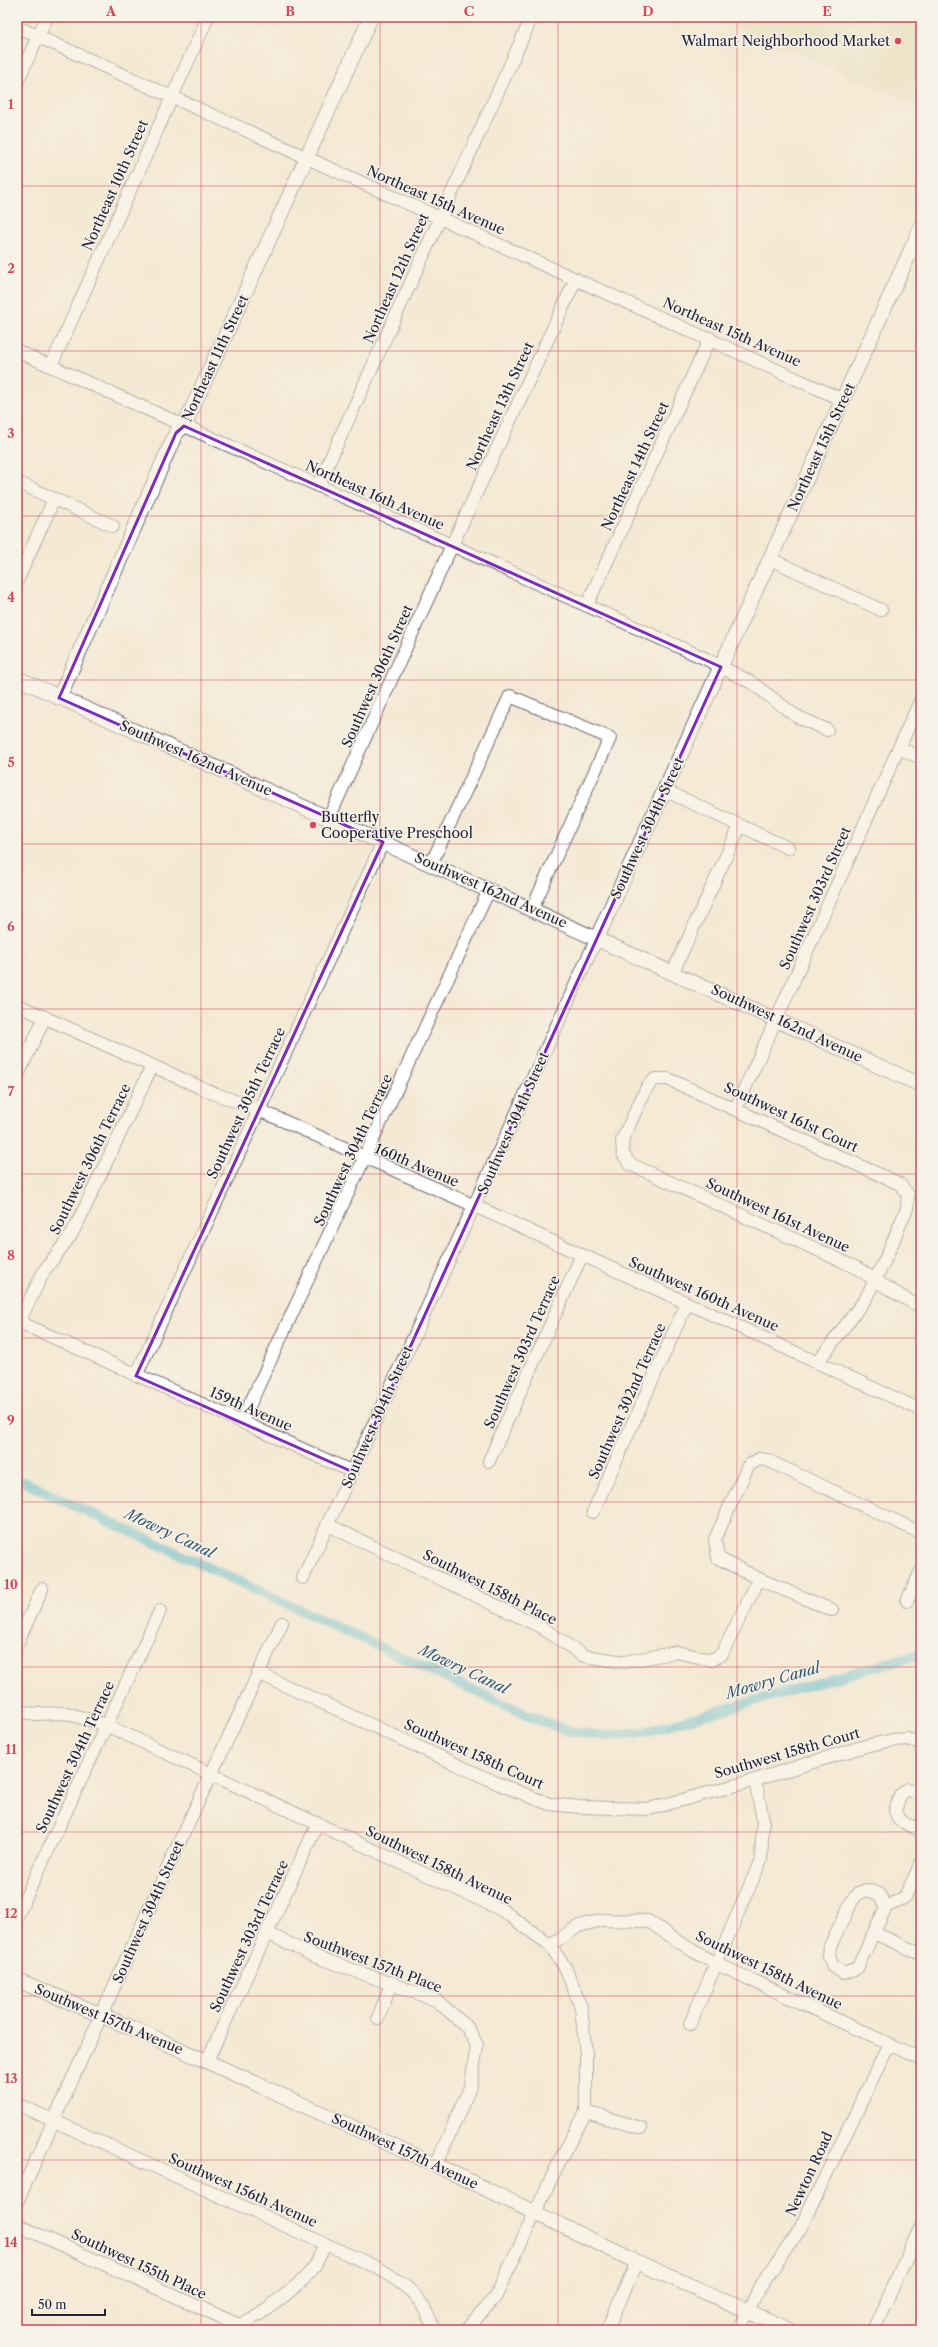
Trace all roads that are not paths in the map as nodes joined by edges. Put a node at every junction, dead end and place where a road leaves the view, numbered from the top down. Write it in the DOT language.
graph roads {
  1 [pos="47,17"];
  2 [pos="208,17"];
  3 [pos="371,17"];
  4 [pos="532,17"];
  5 [pos="17,27"];
  6 [pos="38,36"];
  7 [pos="17,82"];
  8 [pos="171,97"];
  9 [pos="308,158"];
  10 [pos="439,218"];
  11 [pos="921,228"];
  12 [pos="576,279"];
  13 [pos="710,338"];
  14 [pos="17,351"];
  15 [pos="51,366"];
  16 [pos="843,400"];
  17 [pos="184,426"];
  18 [pos="17,482"];
  19 [pos="318,486"];
  20 [pos="54,499"];
  21 [pos="113,526"];
  22 [pos="452,545"];
  23 [pos="770,559"];
  24 [pos="17,581"];
  25 [pos="587,605"];
  26 [pos="881,610"];
  27 [pos="721,666"];
  28 [pos="17,678"];
  29 [pos="59,698"];
  30 [pos="921,699"];
  31 [pos="827,730"];
  32 [pos="899,748"];
  33 [pos="921,758"];
  34 [pos="664,790"];
  35 [pos="329,818"];
  36 [pos="740,826"];
  37 [pos="383,842"];
  38 [pos="788,848"];
  39 [pos="431,864"];
  40 [pos="489,890"];
  41 [pos="532,909"];
  42 [pos="597,938"];
  43 [pos="673,972"];
  44 [pos="17,1005"];
  45 [pos="44,1018"];
  46 [pos="778,1019"];
  47 [pos="152,1066"];
  48 [pos="17,1077"];
  49 [pos="921,1085"];
  50 [pos="736,1108"];
  51 [pos="259,1110"];
  52 [pos="623,1154"];
  53 [pos="365,1159"];
  54 [pos="475,1206"];
  55 [pos="582,1255"];
  56 [pos="875,1280"];
  57 [pos="687,1303"];
  58 [pos="921,1307"];
  59 [pos="18,1324"];
  60 [pos="818,1362"];
  61 [pos="136,1376"];
  62 [pos="921,1410"];
  63 [pos="242,1422"];
  64 [pos="489,1461"];
  65 [pos="352,1472"];
  66 [pos="593,1512"];
  67 [pos="328,1525"];
  68 [pos="921,1533"];
  69 [pos="921,1571"];
  70 [pos="303,1578"];
  71 [pos="759,1579"];
  72 [pos="42,1588"];
  73 [pos="907,1601"];
  74 [pos="832,1610"];
  75 [pos="160,1611"];
  76 [pos="282,1623"];
  77 [pos="17,1644"];
  78 [pos="258,1673"];
  79 [pos="17,1712"];
  80 [pos="106,1726"];
  81 [pos="921,1742"];
  82 [pos="212,1773"];
  83 [pos="756,1780"];
  84 [pos="921,1795"];
  85 [pos="318,1823"];
  86 [pos="921,1831"];
  87 [pos="921,1864"];
  88 [pos="886,1907"];
  89 [pos="17,1916"];
  90 [pos="267,1932"];
  91 [pos="874,1933"];
  92 [pos="550,1945"];
  93 [pos="921,1954"];
  94 [pos="715,1963"];
  95 [pos="17,1980"];
  96 [pos="392,1982"];
  97 [pos="101,2016"];
  98 [pos="378,2018"];
  99 [pos="690,2024"];
  100 [pos="889,2044"];
  101 [pos="921,2059"];
  102 [pos="206,2061"];
  103 [pos="17,2104"];
  104 [pos="586,2112"];
  105 [pos="54,2121"];
  106 [pos="641,2128"];
  107 [pos="436,2165"];
  108 [pos="17,2202"];
  109 [pos="536,2212"];
  110 [pos="17,2225"];
  111 [pos="921,2226"];
  112 [pos="325,2244"];
  113 [pos="636,2262"];
  114 [pos="748,2311"];
  115 [pos="434,2330"];
  116 [pos="466,2330"];
  117 [pos="607,2330"];
  118 [pos="739,2330"];
  119 [pos="790,2330"];
  120 [pos="873,2330"];
  1 -- 6 [label="street"];
  2 -- 8 [label="street, Northeast 10th Street"];
  3 -- 9 [label="street, Northeast 11th Street"];
  4 -- 10 [label="street, Northeast 12th Street"];
  5 -- 6 [label="street, Northeast 15th Avenue"];
  6 -- 7 [label="street"];
  6 -- 8 [label="street, Northeast 15th Avenue"];
  8 -- 9 [label="street, Northeast 15th Avenue"];
  8 -- 15 [label="street, Northeast 10th Street"];
  9 -- 10 [label="street, Northeast 15th Avenue"];
  9 -- 17 [label="street, Northeast 11th Street"];
  10 -- 12 [label="street, Northeast 15th Avenue"];
  10 -- 19 [label="street, Northeast 12th Street"];
  11 -- 16 [label="street, Northeast 15th Street"];
  12 -- 13 [label="street, Northeast 15th Avenue"];
  12 -- 22 [label="street, Northeast 13th Street"];
  13 -- 16 [label="street, Northeast 15th Avenue"];
  13 -- 25 [label="street, Northeast 14th Street"];
  14 -- 15 [label="street, Northeast 16th Avenue"];
  15 -- 17 [label="street, Northeast 16th Avenue"];
  16 -- 23 [label="street, Northeast 15th Street"];
  17 -- 19 [label="street, Northeast 16th Avenue"];
  17 -- 29 [label="street, Northeast 11th Street"];
  18 -- 20 [label="street"];
  19 -- 22 [label="street, Northeast 16th Avenue"];
  20 -- 21 [label="street"];
  20 -- 24 [label="street"];
  22 -- 25 [label="street, Northeast 16th Avenue"];
  22 -- 35 [label="street, Southwest 306th Street"];
  23 -- 26 [label="street"];
  23 -- 27 [label="street, Northeast 15th Street"];
  25 -- 27 [label="street, Northeast 16th Avenue"];
  27 -- 31 [label="street, Northeast 16th Avenue"];
  27 -- 34 [label="street, Southwest 304th Street"];
  28 -- 29 [label="street, Southwest 162nd Avenue"];
  29 -- 35 [label="street, Southwest 162nd Avenue"];
  30 -- 32 [label="street, Southwest 303rd Street"];
  32 -- 33 [label="street"];
  32 -- 46 [label="street, Southwest 303rd Street"];
  34 -- 36 [label="street"];
  34 -- 42 [label="street, Southwest 304th Street"];
  35 -- 37 [label="street, Southwest 162nd Avenue"];
  36 -- 38 [label="street"];
  36 -- 43 [label="street"];
  37 -- 39 [label="street, Southwest 162nd Avenue"];
  37 -- 51 [label="street, Southwest 305th Terrace"];
  39 -- 40 [label="street, Southwest 162nd Avenue"];
  39 -- 41 [label="street"];
  40 -- 41 [label="street, Southwest 162nd Avenue"];
  40 -- 53 [label="street, Southwest 304th Terrace"];
  41 -- 42 [label="street, Southwest 162nd Avenue"];
  42 -- 43 [label="street, Southwest 162nd Avenue"];
  42 -- 54 [label="street, Southwest 304th Street"];
  43 -- 46 [label="street, Southwest 162nd Avenue"];
  44 -- 45 [label="street"];
  45 -- 47 [label="street"];
  45 -- 48 [label="street"];
  46 -- 49 [label="street, Southwest 162nd Avenue"];
  46 -- 50 [label="street, Southwest 303rd Street"];
  47 -- 51 [label="street"];
  47 -- 59 [label="street, Southwest 306th Terrace"];
  50 -- 52 [label="street, Southwest 161st Court"];
  50 -- 56 [label="street, Southwest 161st Court"];
  51 -- 53 [label="street, 160th Avenue"];
  51 -- 61 [label="street, Southwest 305th Terrace"];
  52 -- 56 [label="street, Southwest 161st Avenue"];
  53 -- 54 [label="street, 160th Avenue"];
  53 -- 63 [label="street, Southwest 304th Terrace"];
  54 -- 55 [label="street, Southwest 160th Avenue"];
  54 -- 65 [label="street, Southwest 304th Street"];
  55 -- 57 [label="street, Southwest 160th Avenue"];
  55 -- 64 [label="street, Southwest 303rd Terrace"];
  56 -- 58 [label="street, Southwest 161st Avenue"];
  56 -- 60 [label="street"];
  57 -- 60 [label="street, Southwest 160th Avenue"];
  57 -- 66 [label="street, Southwest 302nd Terrace"];
  59 -- 61 [label="street, 159th Avenue"];
  60 -- 62 [label="street, Southwest 160th Avenue"];
  61 -- 63 [label="street, 159th Avenue"];
  63 -- 65 [label="street, 159th Avenue"];
  65 -- 67 [label="street, Southwest 304th Street"];
  67 -- 70 [label="street, Southwest 304th Street"];
  67 -- 71 [label="street, Southwest 158th Place"];
  68 -- 71 [label="street"];
  69 -- 73 [label="street"];
  71 -- 74 [label="street"];
  72 -- 77 [label="street"];
  75 -- 80 [label="street, Southwest 304th Terrace"];
  76 -- 78 [label="street, Southwest 304th Street"];
  78 -- 82 [label="street, Southwest 304th Street"];
  78 -- 83 [label="street, Southwest 158th Court"];
  79 -- 80 [label="street, Southwest 158th Avenue"];
  80 -- 82 [label="street, Southwest 158th Avenue"];
  80 -- 89 [label="street, Southwest 304th Terrace"];
  81 -- 83 [label="street, Southwest 158th Court"];
  82 -- 85 [label="street, Southwest 158th Avenue"];
  82 -- 97 [label="street, Southwest 304th Street"];
  83 -- 94 [label="street"];
  84 -- 86 [label="street"];
  85 -- 90 [label="street, Southwest 303rd Terrace"];
  85 -- 92 [label="street, Southwest 158th Avenue"];
  87 -- 88 [label="street"];
  88 -- 91 [label="street"];
  88 -- 91 [label="street"];
  90 -- 96 [label="street, Southwest 157th Place"];
  90 -- 102 [label="street, Southwest 303rd Terrace"];
  91 -- 93 [label="street"];
  92 -- 94 [label="street, Southwest 158th Avenue"];
  92 -- 104 [label="street"];
  94 -- 99 [label="street"];
  94 -- 100 [label="street, Southwest 158th Avenue"];
  95 -- 97 [label="street, Southwest 157th Avenue"];
  96 -- 98 [label="street"];
  96 -- 107 [label="street, Southwest 157th Place"];
  97 -- 102 [label="street, Southwest 157th Avenue"];
  97 -- 105 [label="street, Southwest 304th Street"];
  100 -- 101 [label="street, Southwest 158th Avenue"];
  100 -- 114 [label="street, Newton Road"];
  102 -- 107 [label="street, Southwest 157th Avenue"];
  103 -- 105 [label="street, Southwest 156th Avenue"];
  104 -- 106 [label="street"];
  104 -- 109 [label="street"];
  105 -- 108 [label="street, Southwest 304th Street"];
  105 -- 112 [label="street, Southwest 156th Avenue"];
  107 -- 109 [label="street, Southwest 157th Avenue"];
  109 -- 113 [label="street, Southwest 157th Avenue"];
  109 -- 116 [label="street"];
  110 -- 112 [label="street, Southwest 155th Place"];
  111 -- 120 [label="street"];
  112 -- 115 [label="street, Southwest 156th Avenue"];
  113 -- 114 [label="street, Southwest 157th Avenue"];
  113 -- 117 [label="street"];
  114 -- 118 [label="street, Newton Road"];
  114 -- 119 [label="street, Southwest 157th Avenue"];
}
